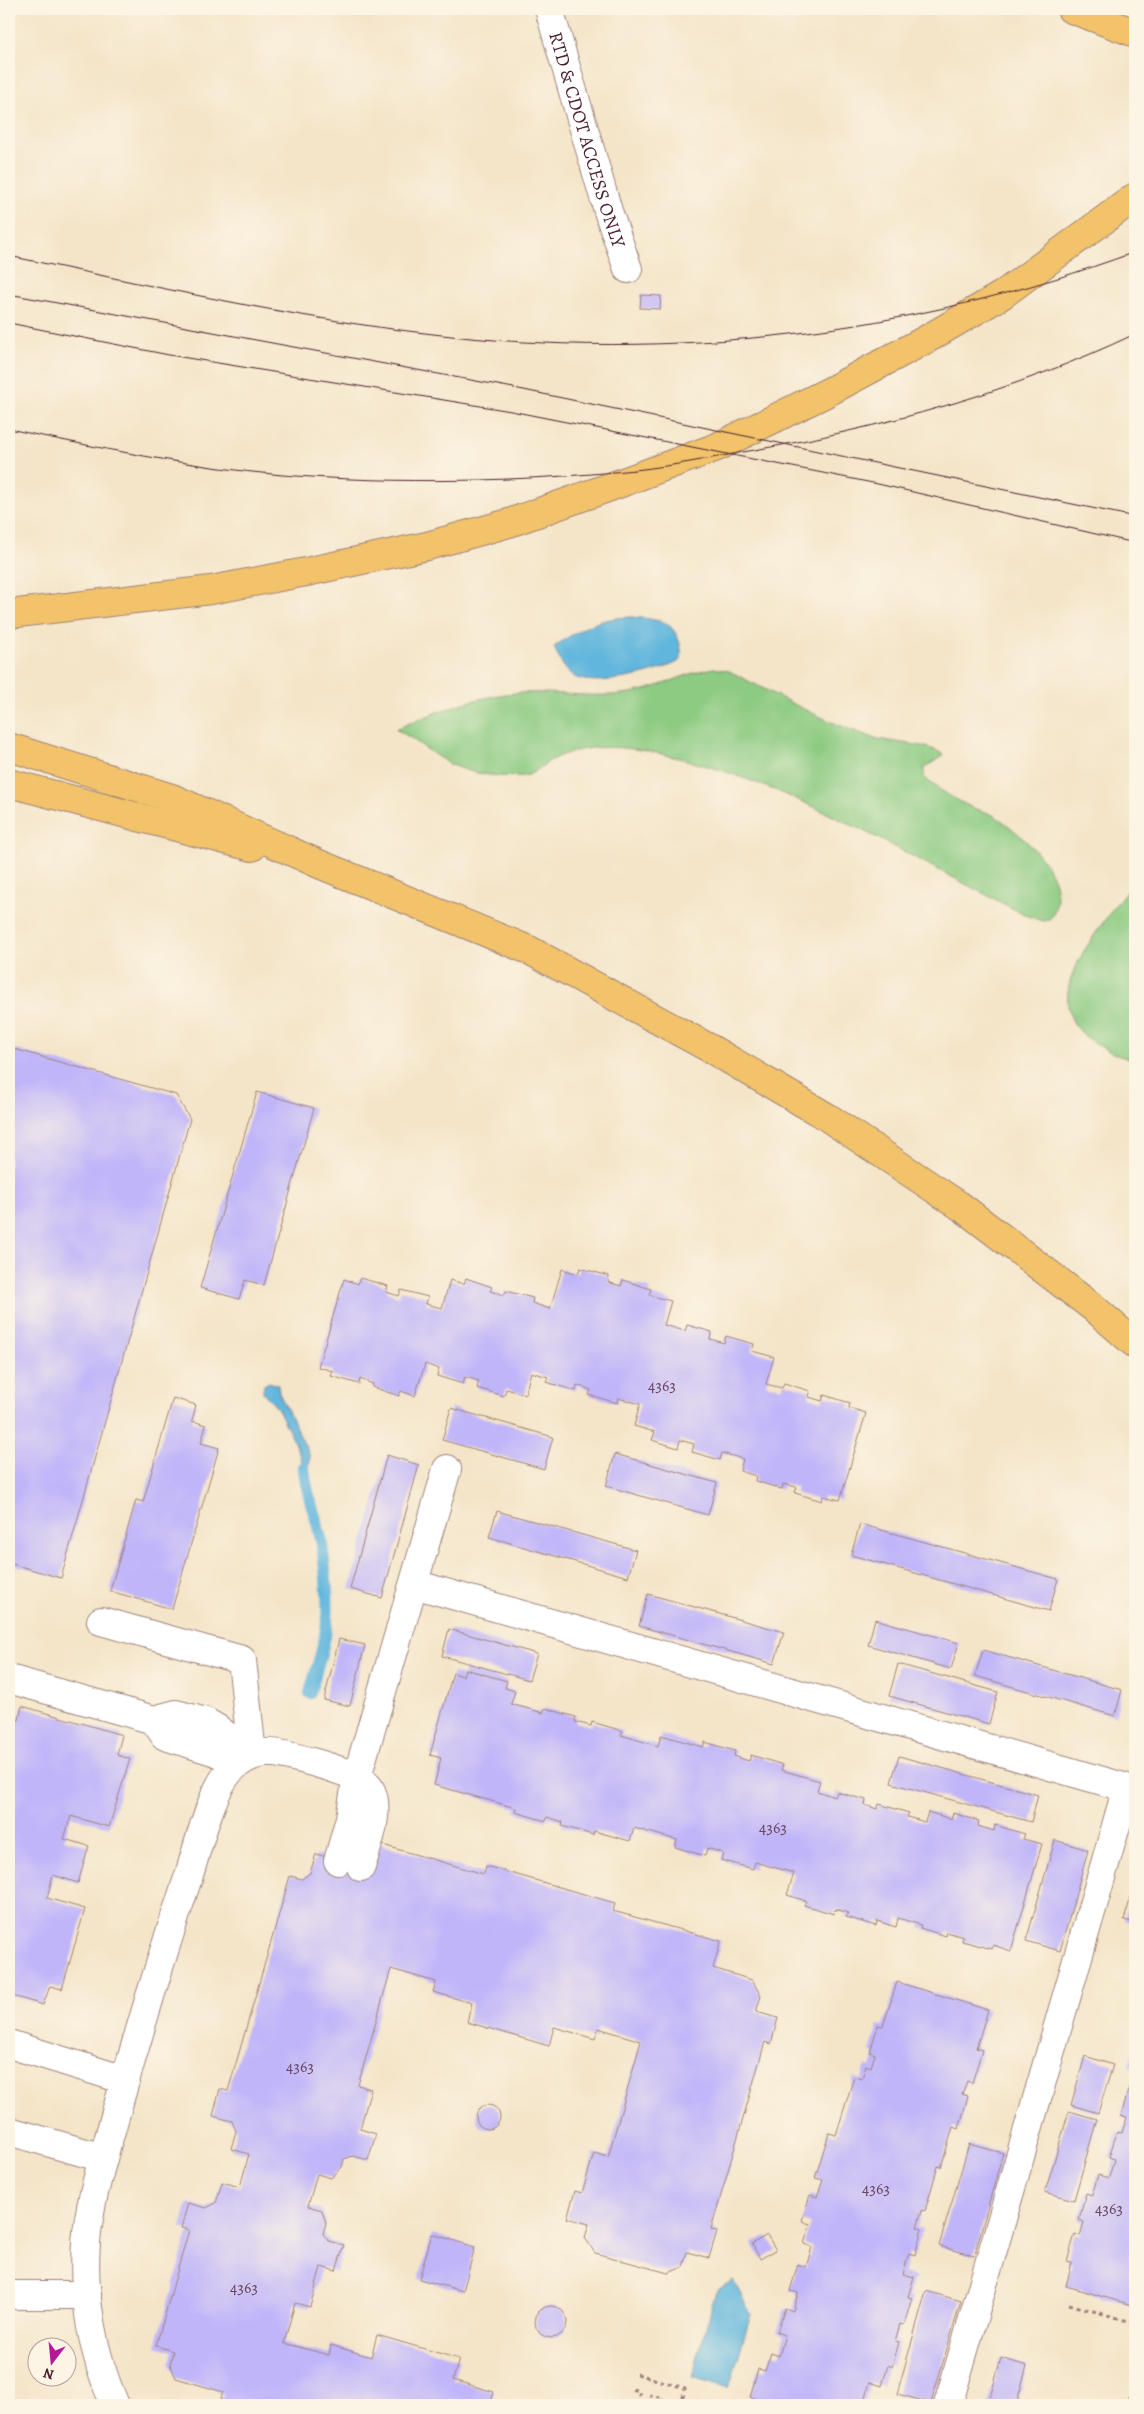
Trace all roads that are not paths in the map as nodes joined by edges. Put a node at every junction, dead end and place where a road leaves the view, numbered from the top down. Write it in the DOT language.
graph roads {
  1 [pos="549,9"];
  2 [pos="1071,9"];
  3 [pos="1135,33"];
  4 [pos="1135,197"];
  5 [pos="628,269"];
  6 [pos="9,614"];
  7 [pos="9,748"];
  8 [pos="9,783"];
  9 [pos="319,864"];
  10 [pos="1135,1344"];
  11 [pos="447,1469"];
  12 [pos="414,1584"];
  13 [pos="101,1621"];
  14 [pos="9,1679"];
  15 [pos="245,1759"];
  16 [pos="357,1777"];
  17 [pos="350,1864"];
  18 [pos="9,2044"];
  19 [pos="125,2080"];
  20 [pos="9,2131"];
  21 [pos="103,2158"];
  22 [pos="9,2295"];
  23 [pos="87,2295"];
  24 [pos="115,2405"];
  25 [pos="948,2405"];
  1 -- 5 [label="lane, RTD & CDOT ACCESS ONLY"];
  2 -- 3 [label="highway"];
  4 -- 6 [label="highway"];
  7 -- 9 [label="highway"];
  8 -- 9 [label="highway"];
  9 -- 10 [label="highway"];
  11 -- 12 [label="lane"];
  12 -- 16 [label="lane"];
  12 -- 25 [label="lane"];
  13 -- 15 [label="lane"];
  14 -- 15 [label="lane"];
  15 -- 16 [label="lane"];
  15 -- 19 [label="lane"];
  16 -- 17 [label="lane"];
  18 -- 19 [label="lane"];
  19 -- 21 [label="lane"];
  20 -- 21 [label="lane"];
  21 -- 23 [label="lane"];
  22 -- 23 [label="lane"];
  23 -- 24 [label="lane"];
}
